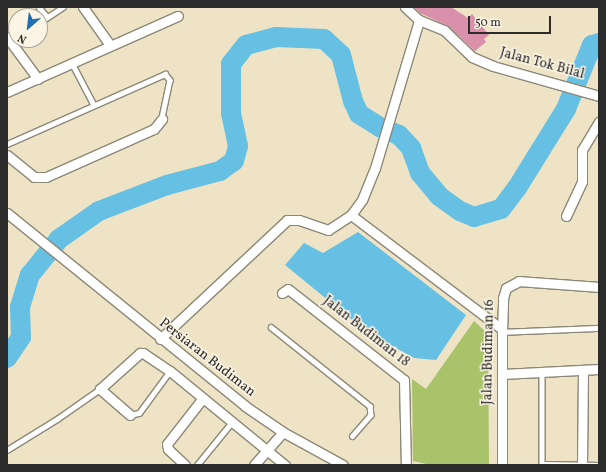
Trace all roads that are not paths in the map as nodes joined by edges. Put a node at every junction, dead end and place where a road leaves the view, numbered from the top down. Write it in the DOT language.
graph roads {
  1 [pos="63,7"];
  2 [pos="84,7"];
  3 [pos="405,7"];
  4 [pos="48,16"];
  5 [pos="178,16"];
  6 [pos="419,20"];
  7 [pos="110,45"];
  8 [pos="18,48"];
  9 [pos="72,63"];
  10 [pos="38,78"];
  11 [pos="7,92"];
  12 [pos="599,96"];
  13 [pos="94,105"];
  14 [pos="162,119"];
  15 [pos="599,122"];
  16 [pos="7,144"];
  17 [pos="7,155"];
  18 [pos="7,213"];
  19 [pos="351,215"];
  20 [pos="566,216"];
  21 [pos="599,287"];
  22 [pos="282,293"];
  23 [pos="271,327"];
  24 [pos="599,328"];
  25 [pos="502,331"];
  26 [pos="160,339"];
  27 [pos="599,369"];
  28 [pos="582,370"];
  29 [pos="170,371"];
  30 [pos="542,372"];
  31 [pos="502,374"];
  32 [pos="100,389"];
  33 [pos="204,398"];
  34 [pos="130,415"];
  35 [pos="232,422"];
  36 [pos="283,432"];
  37 [pos="353,436"];
  38 [pos="7,450"];
  39 [pos="266,450"];
  40 [pos="582,464"];
  41 [pos="185,465"];
  42 [pos="197,465"];
  43 [pos="254,465"];
  44 [pos="285,465"];
  45 [pos="344,465"];
  46 [pos="406,465"];
  47 [pos="502,465"];
  48 [pos="599,465"];
  1 -- 4 [label="lane"];
  2 -- 7 [label="street"];
  3 -- 6 [label="street"];
  5 -- 7 [label="street"];
  6 -- 12 [label="street, Jalan Tok Bilal"];
  6 -- 19 [label="street"];
  7 -- 9 [label="street"];
  8 -- 10 [label="street"];
  9 -- 10 [label="street"];
  9 -- 13 [label="lane"];
  10 -- 11 [label="street"];
  13 -- 14 [label="lane"];
  13 -- 16 [label="lane"];
  14 -- 17 [label="street"];
  15 -- 20 [label="street"];
  18 -- 26 [label="street, Persiaran Budiman"];
  19 -- 25 [label="street"];
  19 -- 26 [label="street"];
  21 -- 25 [label="street, Jalan Budiman 16"];
  22 -- 46 [label="street, Jalan Budiman 18"];
  23 -- 37 [label="lane"];
  24 -- 25 [label="lane"];
  25 -- 31 [label="street, Jalan Budiman 16"];
  26 -- 36 [label="street, Persiaran Budiman"];
  27 -- 28 [label="street"];
  28 -- 30 [label="street"];
  28 -- 40 [label="street"];
  29 -- 32 [label="street"];
  29 -- 33 [label="street"];
  29 -- 34 [label="lane"];
  30 -- 31 [label="street"];
  30 -- 40 [label="lane"];
  31 -- 47 [label="street, Jalan Budiman 16"];
  32 -- 34 [label="street"];
  32 -- 38 [label="lane"];
  33 -- 35 [label="street"];
  33 -- 41 [label="street"];
  35 -- 39 [label="street"];
  35 -- 42 [label="lane"];
  36 -- 39 [label="street"];
  36 -- 45 [label="street, Persiaran Budiman"];
  39 -- 43 [label="street"];
  39 -- 44 [label="street"];
  40 -- 48 [label="lane"];
}
